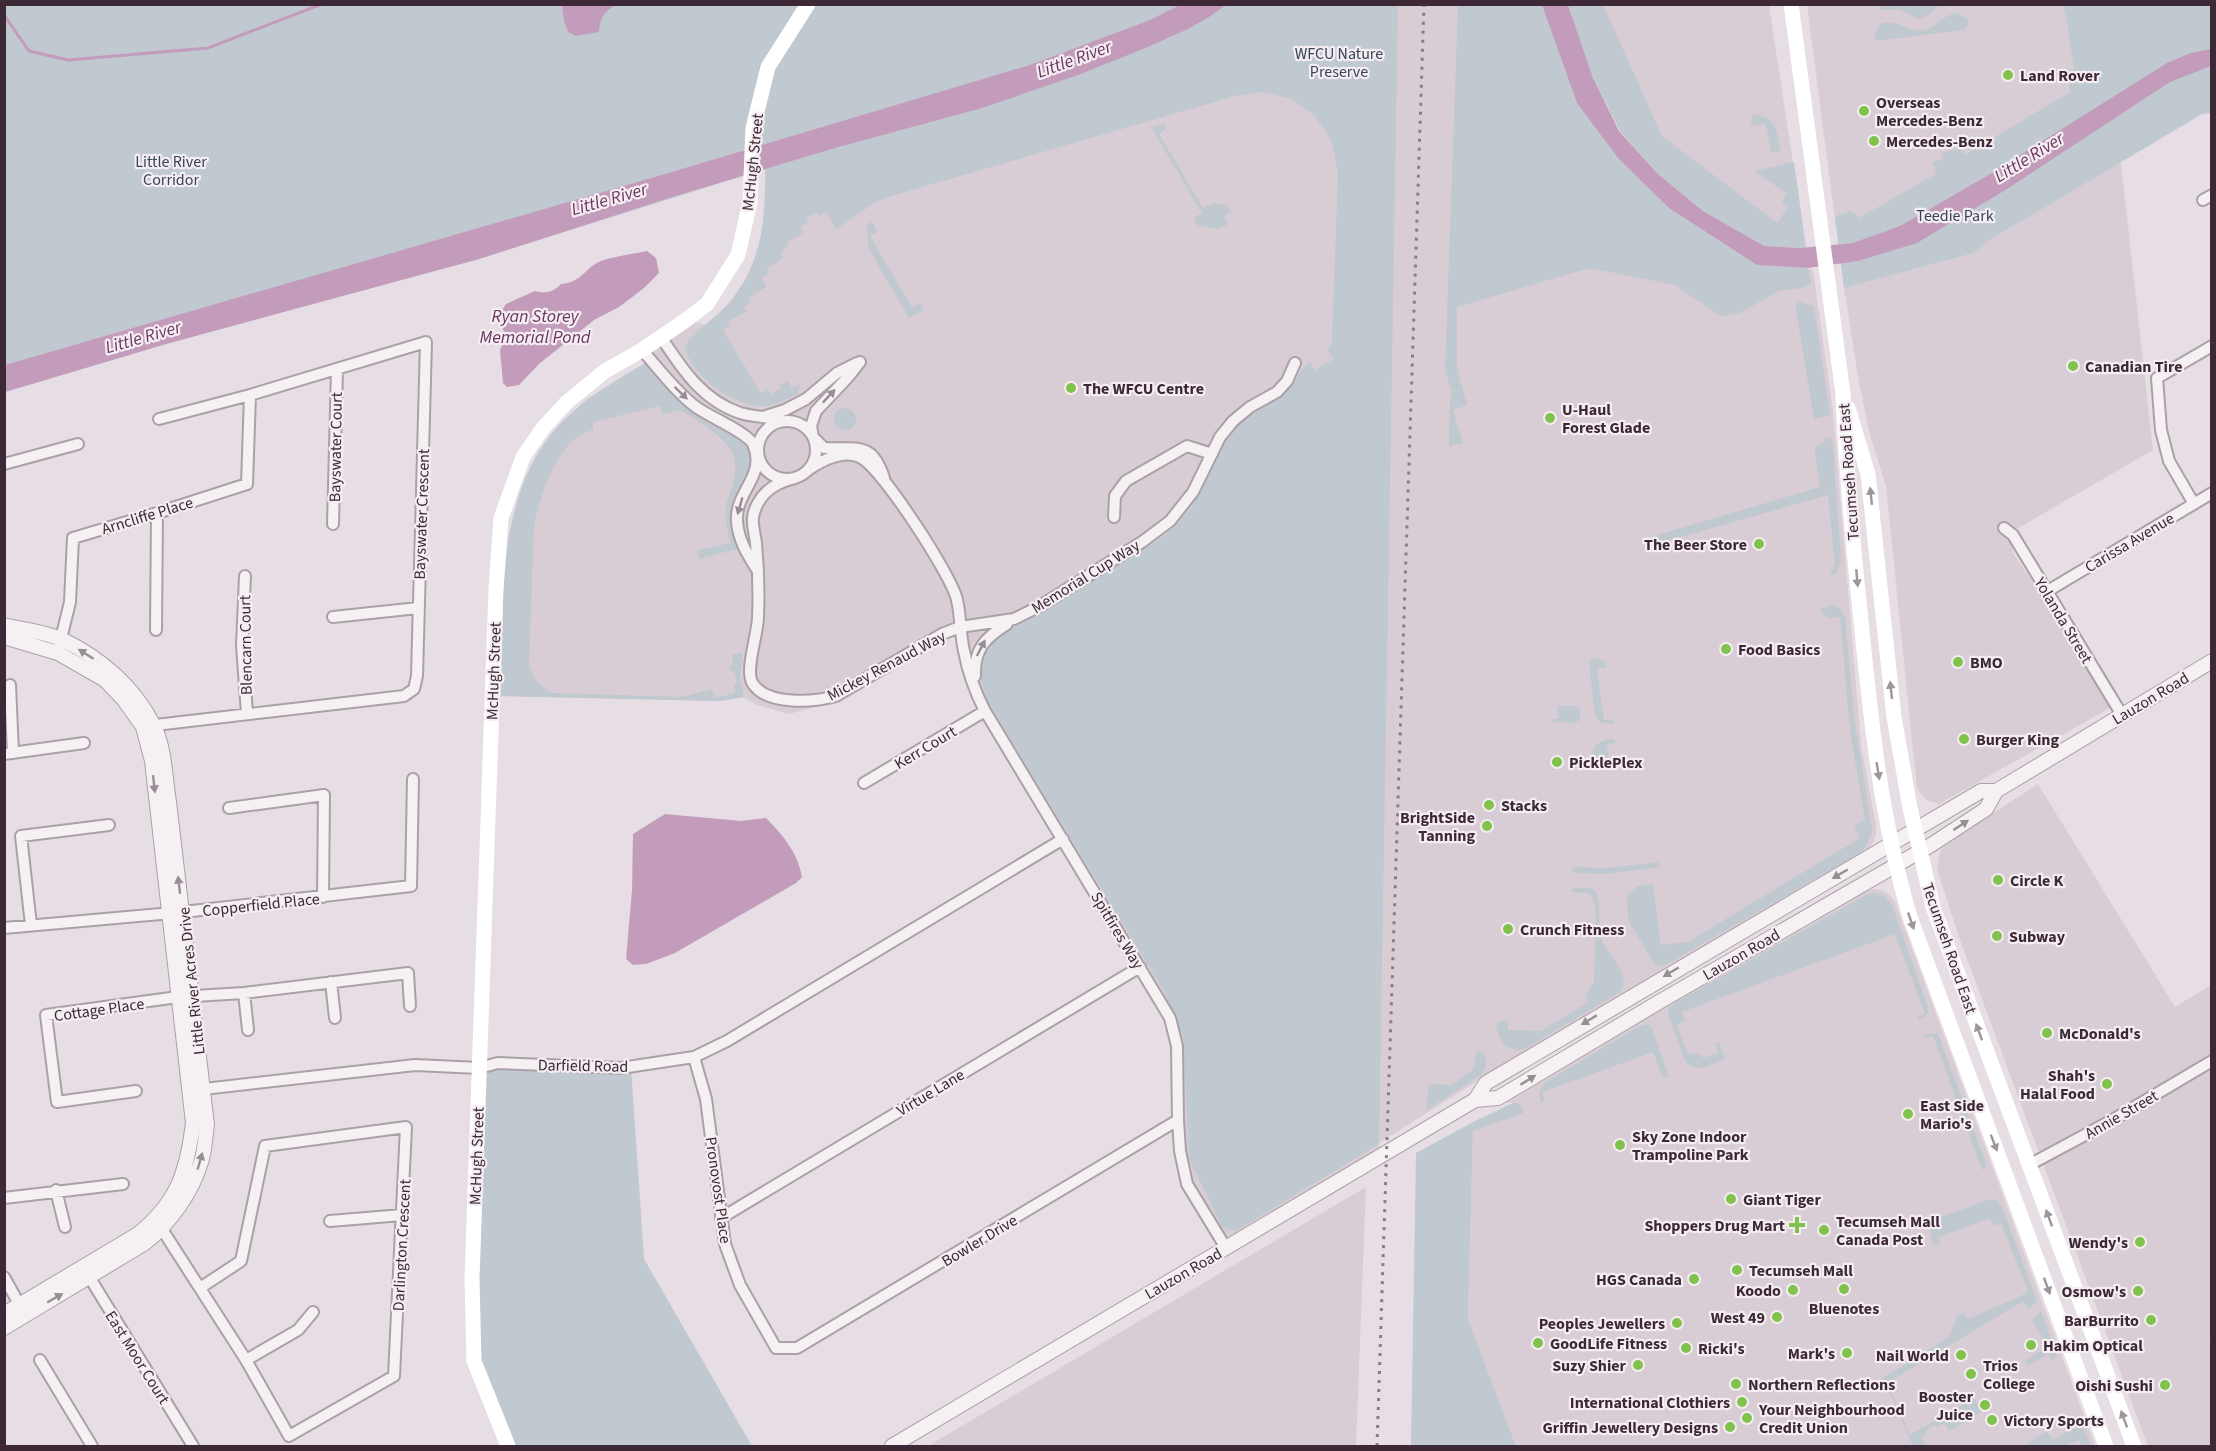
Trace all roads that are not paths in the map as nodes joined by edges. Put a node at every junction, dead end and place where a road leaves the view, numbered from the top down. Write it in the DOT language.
graph roads {
  1 [pos="808,4"];
  2 [pos="1791,4"];
  3 [pos="661,337"];
  4 [pos="2211,346"];
  5 [pos="642,350"];
  6 [pos="1295,363"];
  7 [pos="336,370"];
  8 [pos="1843,394"];
  9 [pos="250,395"];
  10 [pos="766,416"];
  11 [pos="159,419"];
  12 [pos="781,421"];
  13 [pos="813,437"];
  14 [pos="78,444"];
  15 [pos="756,452"];
  16 [pos="1212,454"];
  17 [pos="4,464"];
  18 [pos="808,470"];
  19 [pos="795,478"];
  20 [pos="884,478"];
  21 [pos="2211,493"];
  22 [pos="2194,504"];
  23 [pos="157,513"];
  24 [pos="1114,517"];
  25 [pos="333,524"];
  26 [pos="2004,528"];
  27 [pos="756,569"];
  28 [pos="245,576"];
  29 [pos="2046,592"];
  30 [pos="418,608"];
  31 [pos="333,617"];
  32 [pos="1014,619"];
  33 [pos="4,625"];
  34 [pos="960,627"];
  35 [pos="156,630"];
  36 [pos="4,637"];
  37 [pos="60,646"];
  38 [pos="2211,661"];
  39 [pos="10,685"];
  40 [pos="975,691"];
  41 [pos="985,711"];
  42 [pos="247,713"];
  43 [pos="2122,715"];
  44 [pos="149,726"];
  45 [pos="84,743"];
  46 [pos="9,753"];
  47 [pos="413,779"];
  48 [pos="864,783"];
  49 [pos="1996,791"];
  50 [pos="229,808"];
  51 [pos="109,825"];
  52 [pos="1914,831"];
  53 [pos="1063,839"];
  54 [pos="1890,845"];
  55 [pos="1919,852"];
  56 [pos="1895,865"];
  57 [pos="323,897"];
  58 [pos="168,912"];
  59 [pos="183,912"];
  60 [pos="31,925"];
  61 [pos="4,928"];
  62 [pos="1140,967"];
  63 [pos="331,982"];
  64 [pos="244,993"];
  65 [pos="185,998"];
  66 [pos="410,1006"];
  67 [pos="335,1018"];
  68 [pos="248,1030"];
  69 [pos="694,1057"];
  70 [pos="2211,1061"];
  71 [pos="479,1068"];
  72 [pos="196,1090"];
  73 [pos="136,1091"];
  74 [pos="1475,1100"];
  75 [pos="1178,1120"];
  76 [pos="2029,1165"];
  77 [pos="123,1184"];
  78 [pos="56,1190"];
  79 [pos="4,1198"];
  80 [pos="402,1215"];
  81 [pos="721,1218"];
  82 [pos="330,1221"];
  83 [pos="159,1224"];
  84 [pos="65,1227"];
  85 [pos="1226,1248"];
  86 [pos="86,1272"];
  87 [pos="4,1277"];
  88 [pos="200,1288"];
  89 [pos="22,1310"];
  90 [pos="313,1312"];
  91 [pos="4,1314"];
  92 [pos="4,1328"];
  93 [pos="776,1348"];
  94 [pos="40,1360"];
  95 [pos="246,1360"];
  96 [pos="92,1446"];
  97 [pos="193,1446"];
  98 [pos="508,1446"];
  99 [pos="892,1446"];
  100 [pos="2106,1446"];
  101 [pos="2134,1446"];
  1 -- 3 [label="main road, McHugh Street"];
  2 -- 8 [label="main road, Tecumseh Road East"];
  3 -- 5 [label="main road, McHugh Street"];
  3 -- 10 [label="street"];
  4 -- 22 [label="street"];
  5 -- 15 [label="street, one-way"];
  5 -- 71 [label="main road, McHugh Street"];
  6 -- 16 [label="street, Memorial Cup Way"];
  7 -- 9 [label="street, Bayswater Crescent"];
  7 -- 25 [label="street, Bayswater Court"];
  7 -- 30 [label="street, Bayswater Crescent"];
  52 -- 8 [label="main road, Tecumseh Road East, one-way"];
  8 -- 54 [label="main road, Tecumseh Road East, one-way"];
  9 -- 11 [label="street, Bayswater Crescent"];
  9 -- 23 [label="street, Arncliffe Place"];
  10 -- 12 [label="street"];
  13 -- 10 [label="street, one-way"];
  12 -- 13 [label="street"];
  12 -- 15 [label="street"];
  13 -- 18 [label="street"];
  13 -- 20 [label="street"];
  14 -- 17 [label="street"];
  15 -- 19 [label="street"];
  15 -- 27 [label="street, Mickey Renaud Way, one-way"];
  16 -- 24 [label="street"];
  16 -- 32 [label="street, Memorial Cup Way"];
  18 -- 19 [label="street"];
  18 -- 20 [label="street"];
  19 -- 27 [label="street, Mickey Renaud Way"];
  20 -- 34 [label="street"];
  21 -- 22 [label="street, Carissa Avenue"];
  22 -- 29 [label="street, Carissa Avenue"];
  23 -- 35 [label="street"];
  23 -- 37 [label="street, Arncliffe Place"];
  26 -- 29 [label="street, Yolanda Street"];
  27 -- 34 [label="street, Mickey Renaud Way"];
  28 -- 42 [label="street, Blencarn Court"];
  29 -- 43 [label="street, Yolanda Street"];
  30 -- 31 [label="street"];
  30 -- 42 [label="street, Bayswater Crescent"];
  32 -- 34 [label="street, Memorial Cup Way"];
  40 -- 32 [label="street, one-way"];
  33 -- 37 [label="street, Little River Acres Drive"];
  34 -- 40 [label="street, Spitfires Way"];
  36 -- 37 [label="street, Little River Acres Drive"];
  37 -- 44 [label="street, Little River Acres Drive"];
  38 -- 43 [label="street, Lauzon Road"];
  39 -- 46 [label="street"];
  40 -- 41 [label="street, Spitfires Way"];
  41 -- 48 [label="street, Kerr Court"];
  41 -- 53 [label="street, Spitfires Way"];
  42 -- 44 [label="street, Bayswater Crescent"];
  43 -- 49 [label="street, Lauzon Road"];
  44 -- 58 [label="street, Little River Acres Drive, one-way"];
  59 -- 44 [label="street, Little River Acres Drive, one-way"];
  45 -- 46 [label="street"];
  47 -- 57 [label="street, Copperfield Place"];
  49 -- 52 [label="street, Lauzon Road"];
  55 -- 49 [label="street, Lauzon Road, one-way"];
  50 -- 57 [label="street"];
  51 -- 60 [label="street"];
  52 -- 54 [label="street, Lauzon Road"];
  52 -- 55 [label="main road, Tecumseh Road East"];
  53 -- 62 [label="street, Spitfires Way"];
  53 -- 69 [label="street, Darfield Road"];
  54 -- 56 [label="main road, Tecumseh Road East"];
  54 -- 74 [label="street, Lauzon Road, one-way"];
  55 -- 56 [label="street, Lauzon Road"];
  76 -- 55 [label="main road, Tecumseh Road East, one-way"];
  74 -- 56 [label="street, Lauzon Road, one-way"];
  56 -- 100 [label="main road, Tecumseh Road East, one-way"];
  57 -- 59 [label="street, Copperfield Place"];
  58 -- 59 [label="street, Copperfield Place"];
  58 -- 60 [label="street, Copperfield Place"];
  58 -- 65 [label="street, Little River Acres Drive"];
  59 -- 65 [label="street, Little River Acres Drive"];
  60 -- 61 [label="street, Copperfield Place"];
  62 -- 75 [label="street, Spitfires Way"];
  62 -- 81 [label="street, Virtue Lane"];
  63 -- 64 [label="street, Cottage Place"];
  63 -- 66 [label="street, Cottage Place"];
  63 -- 67 [label="street"];
  64 -- 65 [label="street, Cottage Place"];
  64 -- 68 [label="street"];
  65 -- 72 [label="street, Little River Acres Drive"];
  65 -- 73 [label="street, Cottage Place"];
  69 -- 71 [label="street, Darfield Road"];
  69 -- 81 [label="street, Pronovost Place"];
  70 -- 76 [label="street, Annie Street"];
  71 -- 72 [label="street, Darfield Road"];
  71 -- 98 [label="main road, McHugh Street"];
  72 -- 83 [label="street, Little River Acres Drive"];
  74 -- 85 [label="street, Lauzon Road"];
  75 -- 85 [label="street, Spitfires Way"];
  75 -- 93 [label="street, Bowler Drive"];
  101 -- 76 [label="main road, Tecumseh Road East, one-way"];
  77 -- 78 [label="street"];
  78 -- 79 [label="street"];
  78 -- 84 [label="street"];
  80 -- 82 [label="street"];
  80 -- 88 [label="street, Darlington Crescent"];
  80 -- 95 [label="street, Darlington Crescent"];
  81 -- 93 [label="street, Pronovost Place"];
  83 -- 86 [label="street, Little River Acres Drive"];
  83 -- 88 [label="street, Darlington Crescent"];
  85 -- 99 [label="street, Lauzon Road"];
  86 -- 89 [label="street, Little River Acres Drive"];
  86 -- 97 [label="street, East Moor Court"];
  87 -- 89 [label="street"];
  88 -- 95 [label="street, Darlington Crescent"];
  89 -- 91 [label="street, Little River Acres Drive"];
  89 -- 92 [label="street, Little River Acres Drive"];
  90 -- 95 [label="street"];
  94 -- 96 [label="street"];
}
